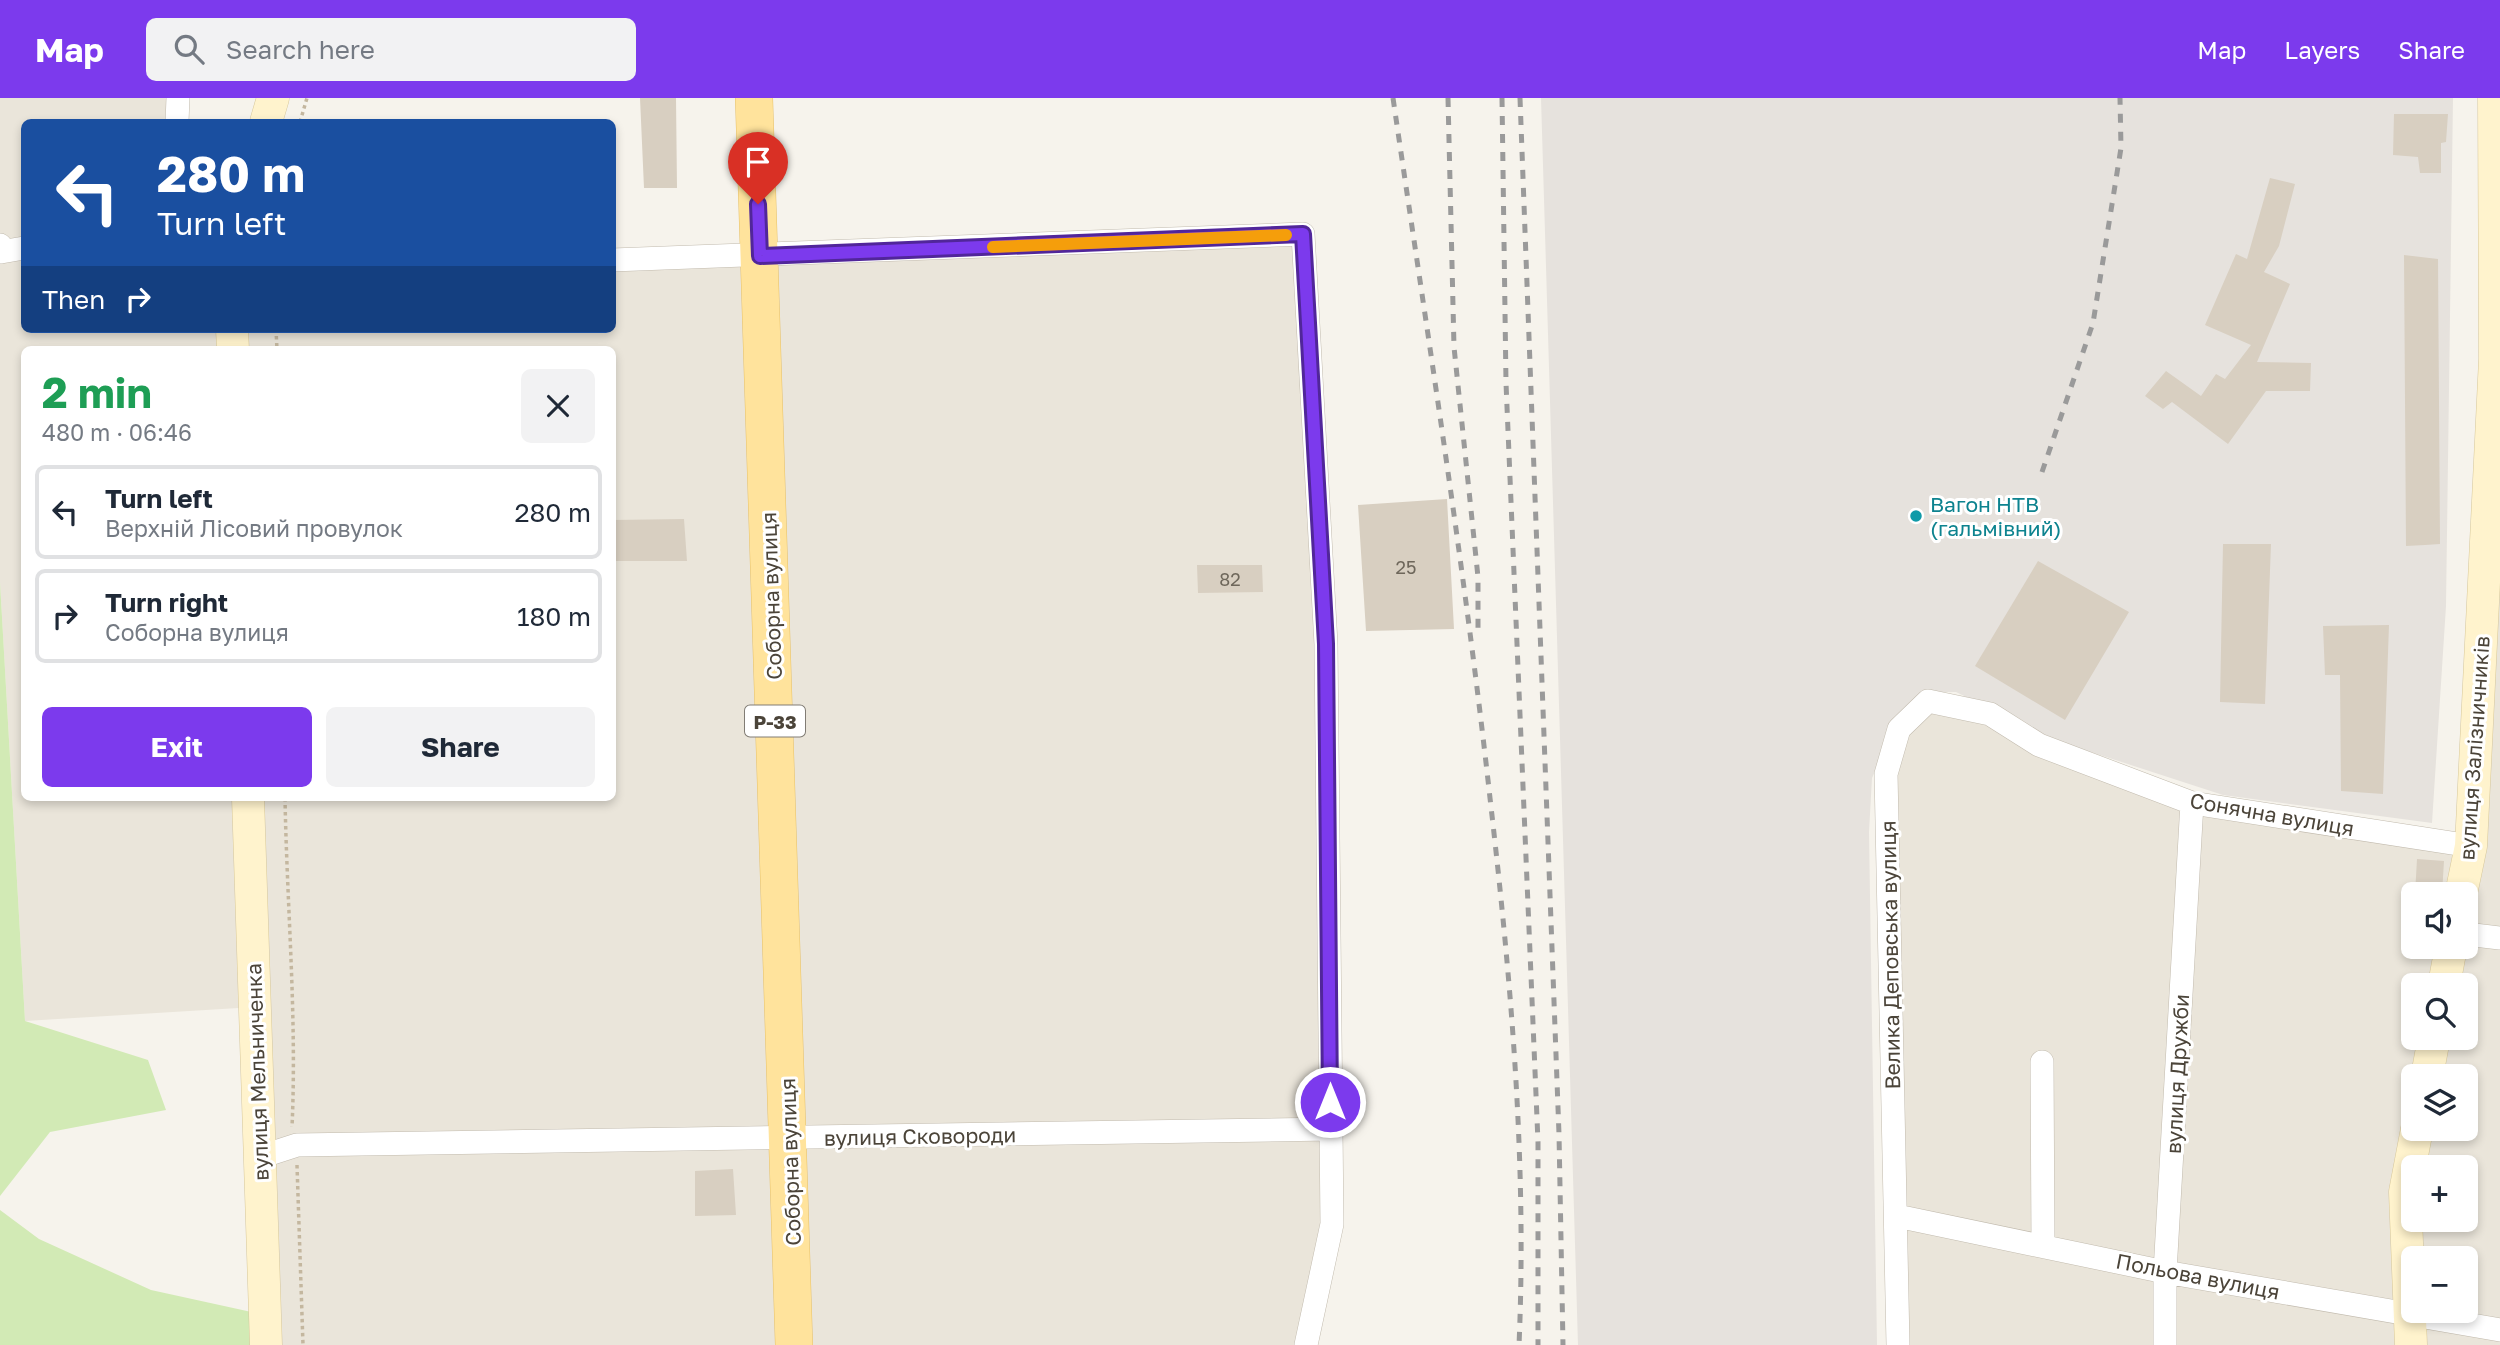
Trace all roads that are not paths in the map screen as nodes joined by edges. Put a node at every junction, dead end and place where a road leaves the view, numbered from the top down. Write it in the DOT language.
graph roads {
  1 [pos="178,98"];
  2 [pos="273,98"];
  3 [pos="754,98"];
  4 [pos="2494,98"];
  5 [pos="177,119"];
  6 [pos="267,119"];
  7 [pos="0,245"];
  8 [pos="21,249"];
  9 [pos="760,256"];
  10 [pos="616,260"];
  11 [pos="2497,359"];
  12 [pos="2039,745"];
  13 [pos="248,801"];
  14 [pos="2192,803"];
  15 [pos="2471,846"];
  16 [pos="2464,882"];
  17 [pos="2478,935"];
  18 [pos="2500,937"];
  19 [pos="2042,1062"];
  20 [pos="1330,1129"];
  21 [pos="790,1139"];
  22 [pos="2415,1141"];
  23 [pos="260,1157"];
  24 [pos="1897,1216"];
  25 [pos="2043,1245"];
  26 [pos="2165,1272"];
  27 [pos="2410,1330"];
  28 [pos="2500,1330"];
  29 [pos="267,1345"];
  30 [pos="794,1345"];
  31 [pos="1306,1345"];
  32 [pos="1898,1345"];
  33 [pos="2165,1345"];
  1 -- 5 [label="street"];
  2 -- 6 [label="main road"];
  3 -- 9 [label="main road, Соборна вулиця / Р-33"];
  4 -- 11 [label="main road, вулиця Залізничників"];
  7 -- 8 [label="street"];
  9 -- 10 [label="street"];
  9 -- 20 [label="street"];
  9 -- 21 [label="main road, Соборна вулиця / Р-33"];
  11 -- 15 [label="main road, вулиця Залізничників"];
  12 -- 14 [label="street, Сонячна вулиця"];
  12 -- 24 [label="street, Велика Деповська вулиця"];
  13 -- 23 [label="main road, вулиця Мельниченка"];
  14 -- 15 [label="street, Сонячна вулиця"];
  14 -- 26 [label="street, вулиця Дружби"];
  15 -- 16 [label="main road, вулиця Залізничників"];
  17 -- 18 [label="street"];
  19 -- 25 [label="street"];
  20 -- 21 [label="street, вулиця Сковороди"];
  20 -- 31 [label="street"];
  21 -- 23 [label="street, вулиця Сковороди"];
  21 -- 30 [label="main road, Соборна вулиця / Р-33"];
  22 -- 27 [label="main road"];
  23 -- 29 [label="main road, вулиця Мельниченка"];
  24 -- 25 [label="street, Польова вулиця"];
  24 -- 32 [label="street, Велика Деповська вулиця"];
  25 -- 26 [label="street, Польова вулиця"];
  26 -- 27 [label="street, Польова вулиця"];
  26 -- 33 [label="street, вулиця Дружби"];
  27 -- 28 [label="street, Польова вулиця"];
}
